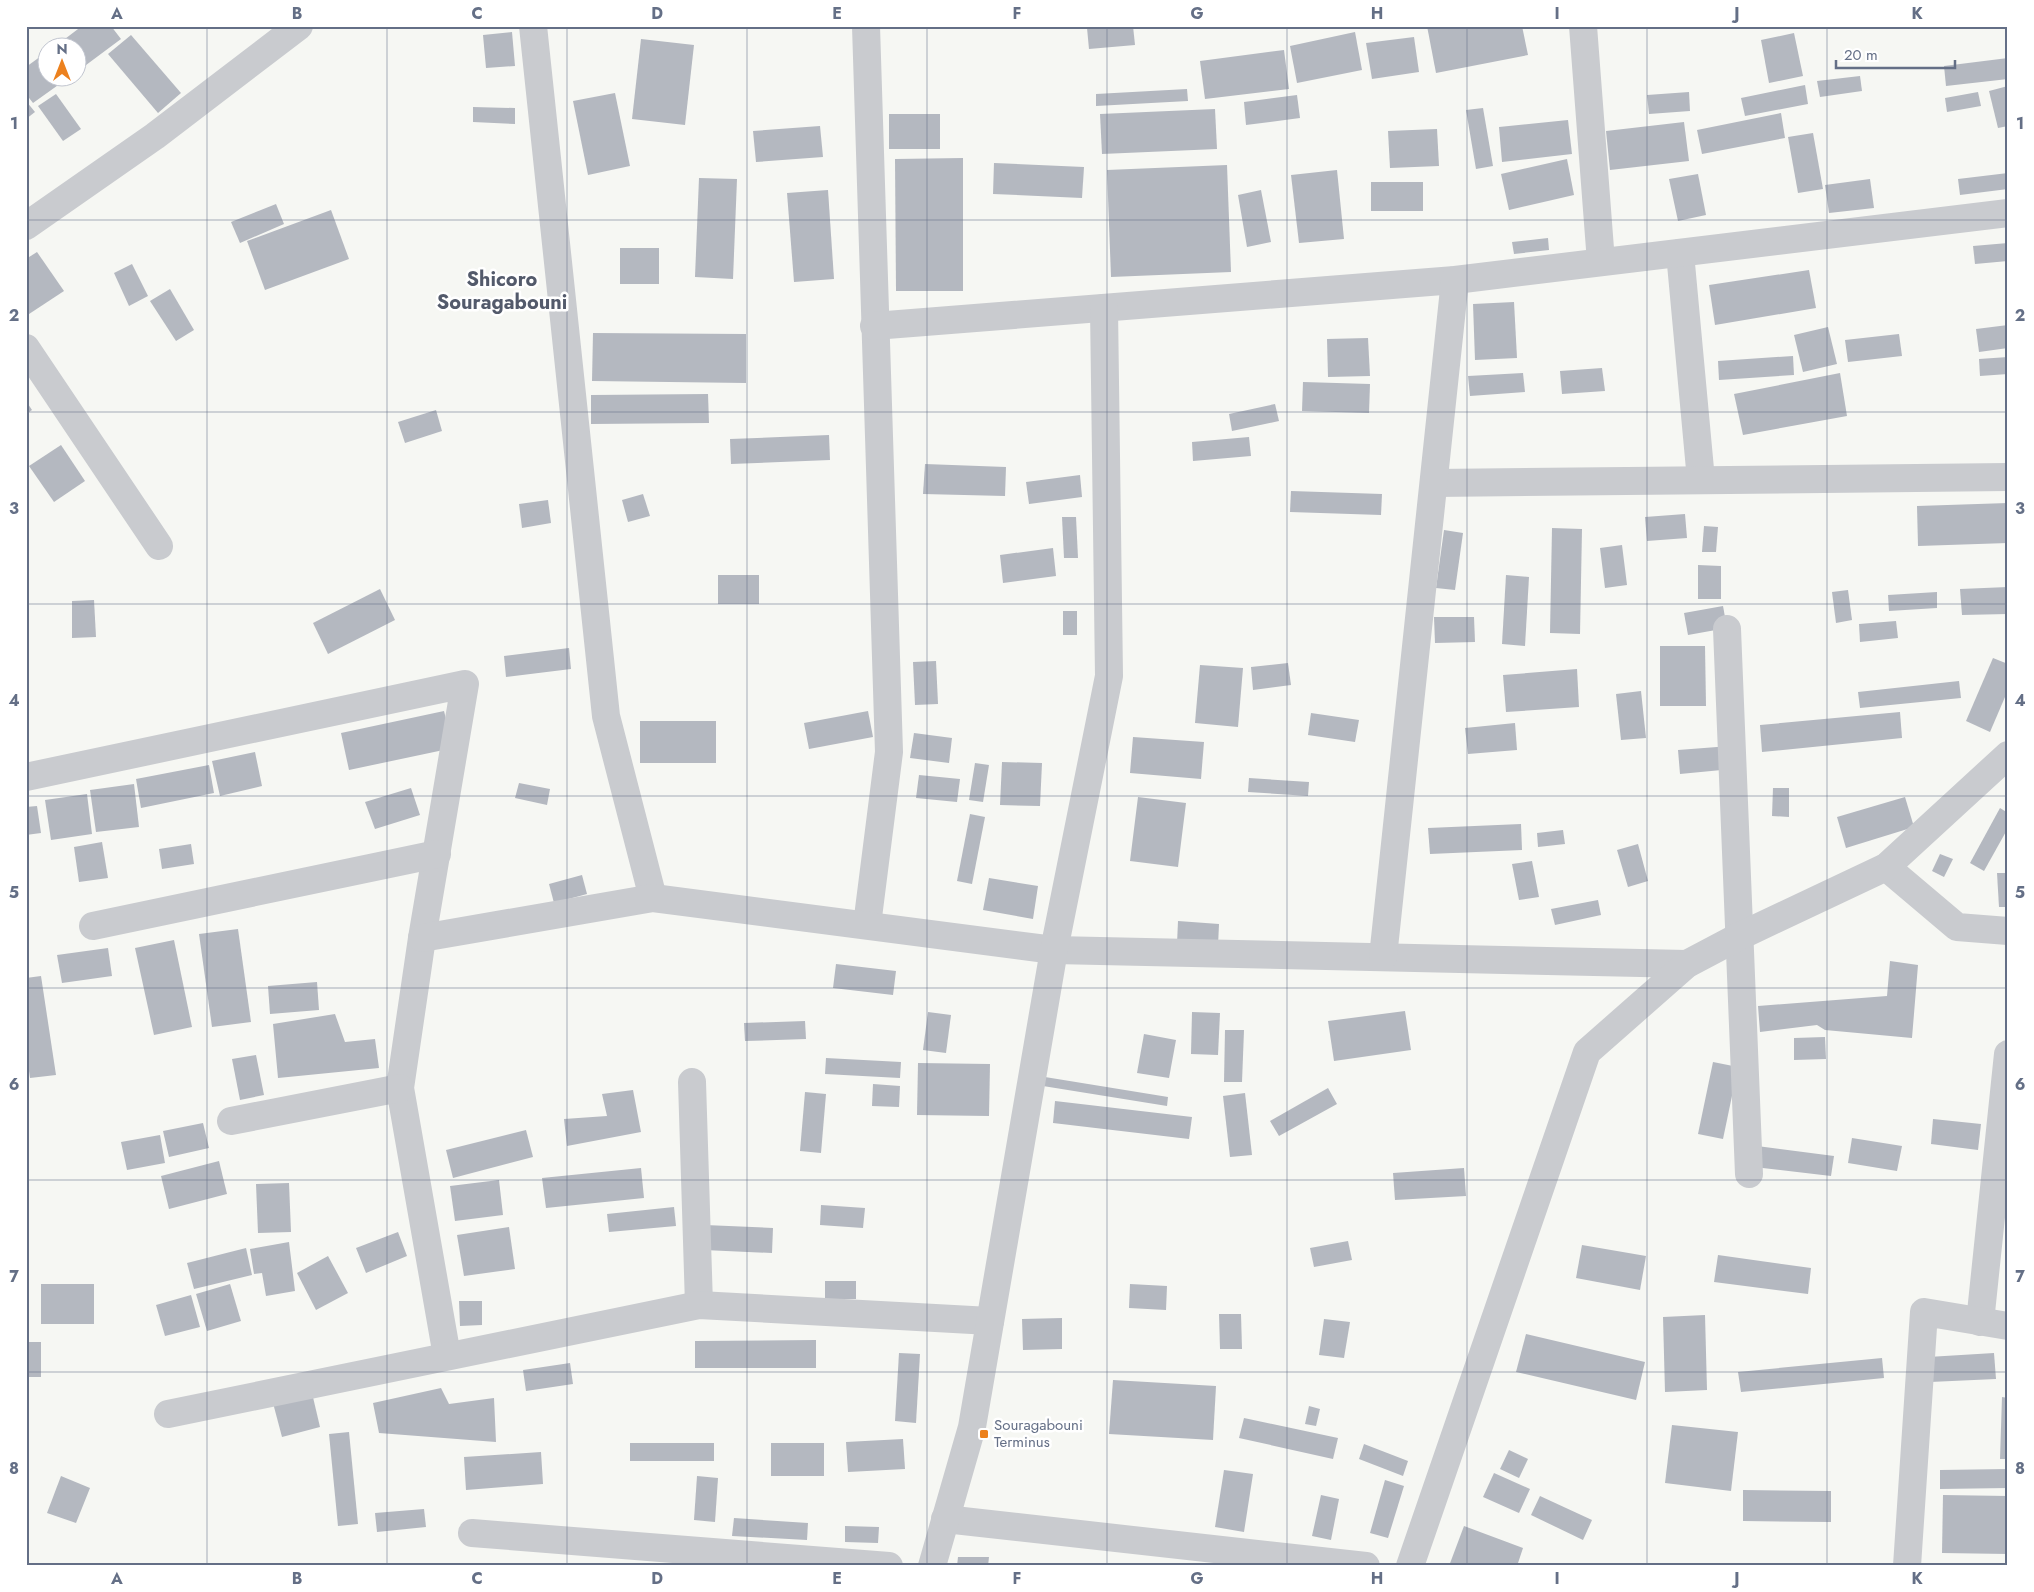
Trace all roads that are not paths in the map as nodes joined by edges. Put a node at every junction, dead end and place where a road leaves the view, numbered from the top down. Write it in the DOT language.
graph roads {
  1 [pos="298,26"];
  2 [pos="533,26"];
  3 [pos="866,26"];
  4 [pos="1583,26"];
  5 [pos="2008,213"];
  6 [pos="26,226"];
  7 [pos="1680,253"];
  8 [pos="1601,262"];
  9 [pos="1456,280"];
  10 [pos="1104,308"];
  11 [pos="874,326"];
  12 [pos="26,348"];
  13 [pos="2008,477"];
  14 [pos="1701,480"];
  15 [pos="1434,483"];
  16 [pos="159,546"];
  17 [pos="1727,629"];
  18 [pos="2008,755"];
  19 [pos="26,777"];
  20 [pos="436,854"];
  21 [pos="1886,867"];
  22 [pos="653,898"];
  23 [pos="867,925"];
  24 [pos="93,926"];
  25 [pos="2008,931"];
  26 [pos="1740,936"];
  27 [pos="422,938"];
  28 [pos="1054,950"];
  29 [pos="1383,958"];
  30 [pos="1687,964"];
  31 [pos="2008,1054"];
  32 [pos="692,1082"];
  33 [pos="400,1088"];
  34 [pos="230,1121"];
  35 [pos="1749,1174"];
  36 [pos="699,1305"];
  37 [pos="990,1321"];
  38 [pos="1980,1322"];
  39 [pos="2008,1326"];
  40 [pos="448,1356"];
  41 [pos="168,1414"];
  42 [pos="945,1519"];
  43 [pos="472,1533"];
  44 [pos="888,1566"];
  45 [pos="932,1566"];
  46 [pos="1366,1566"];
  47 [pos="1410,1566"];
  48 [pos="1907,1566"];
  1 -- 6 [label="street"];
  2 -- 22 [label="street"];
  3 -- 11 [label="street"];
  4 -- 8 [label="street"];
  5 -- 7 [label="street"];
  7 -- 8 [label="street"];
  7 -- 14 [label="street"];
  8 -- 9 [label="street"];
  9 -- 10 [label="street"];
  9 -- 15 [label="street"];
  10 -- 11 [label="street"];
  10 -- 28 [label="street"];
  11 -- 23 [label="street"];
  12 -- 16 [label="street"];
  13 -- 14 [label="street"];
  14 -- 15 [label="street"];
  15 -- 29 [label="street"];
  17 -- 26 [label="street"];
  18 -- 21 [label="street"];
  19 -- 20 [label="street"];
  20 -- 24 [label="street"];
  20 -- 27 [label="street"];
  21 -- 25 [label="street"];
  21 -- 26 [label="street"];
  22 -- 23 [label="street"];
  22 -- 27 [label="street"];
  23 -- 28 [label="street"];
  26 -- 30 [label="street"];
  26 -- 35 [label="street"];
  27 -- 33 [label="street"];
  28 -- 29 [label="street"];
  28 -- 37 [label="street"];
  29 -- 30 [label="street"];
  30 -- 47 [label="street"];
  31 -- 38 [label="street"];
  32 -- 36 [label="street"];
  33 -- 34 [label="street"];
  33 -- 40 [label="street"];
  36 -- 37 [label="street"];
  36 -- 40 [label="street"];
  37 -- 42 [label="street"];
  38 -- 39 [label="street"];
  38 -- 48 [label="street"];
  40 -- 41 [label="street"];
  42 -- 45 [label="street"];
  42 -- 46 [label="street"];
  43 -- 44 [label="street"];
}
